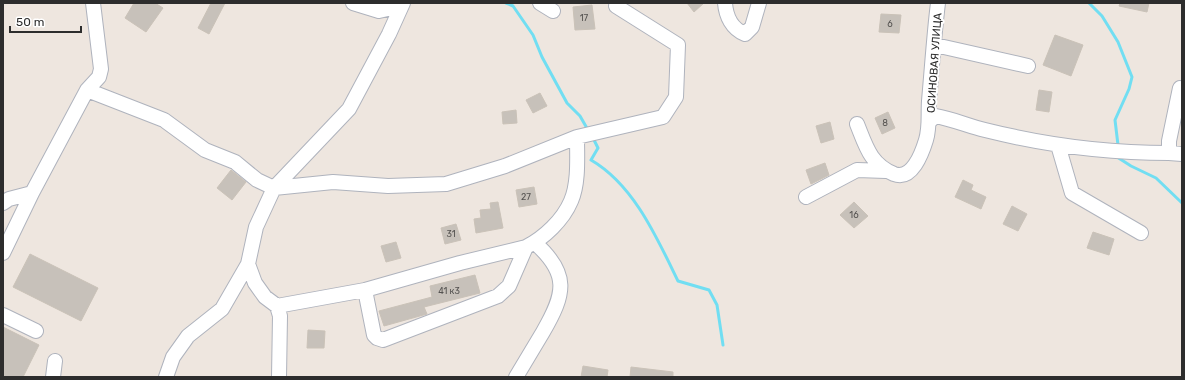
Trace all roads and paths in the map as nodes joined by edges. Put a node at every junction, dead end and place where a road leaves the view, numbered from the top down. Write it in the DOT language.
graph roads {
  1 [pos="93,3"];
  2 [pos="353,3"];
  3 [pos="540,3"];
  4 [pos="725,3"];
  5 [pos="759,3"];
  6 [pos="938,3"];
  7 [pos="402,4"];
  8 [pos="616,6"];
  9 [pos="553,11"];
  10 [pos="935,45"];
  11 [pos="1028,66"];
  12 [pos="1180,88"];
  13 [pos="87,90"];
  14 [pos="929,122"];
  15 [pos="857,124"];
  16 [pos="586,135"];
  17 [pos="1058,145"];
  18 [pos="1176,154"];
  19 [pos="886,170"];
  20 [pos="274,188"];
  21 [pos="32,193"];
  22 [pos="806,197"];
  23 [pos="3,203"];
  24 [pos="1141,233"];
  25 [pos="531,245"];
  26 [pos="3,253"];
  27 [pos="248,264"];
  28 [pos="365,290"];
  29 [pos="277,306"];
  30 [pos="3,314"];
  31 [pos="36,332"];
  32 [pos="55,361"];
  33 [pos="53,377"];
  34 [pos="166,377"];
  35 [pos="279,377"];
  36 [pos="516,377"];
  1 -- 13 [label="street"];
  2 -- 7 [label="street"];
  3 -- 9 [label="street"];
  4 -- 5 [label="street"];
  6 -- 10 [label="street, ОСИНОВАЯ УЛИЦА"];
  7 -- 20 [label="street"];
  8 -- 16 [label="street"];
  10 -- 11 [label="street"];
  10 -- 14 [label="street, ОСИНОВАЯ УЛИЦА"];
  12 -- 18 [label="street"];
  13 -- 20 [label="street"];
  13 -- 21 [label="street"];
  14 -- 17 [label="street"];
  14 -- 19 [label="street, ОСИНОВАЯ УЛИЦА"];
  15 -- 19 [label="street"];
  16 -- 20 [label="street"];
  16 -- 25 [label="street"];
  17 -- 18 [label="street"];
  17 -- 24 [label="street"];
  19 -- 22 [label="street"];
  20 -- 27 [label="street"];
  21 -- 23 [label="street"];
  21 -- 26 [label="street"];
  25 -- 28 [label="street"];
  25 -- 28 [label="street"];
  25 -- 36 [label="street"];
  27 -- 29 [label="street"];
  27 -- 34 [label="street"];
  28 -- 29 [label="street"];
  29 -- 35 [label="street"];
  30 -- 31 [label="street"];
  32 -- 33 [label="street"];
}
